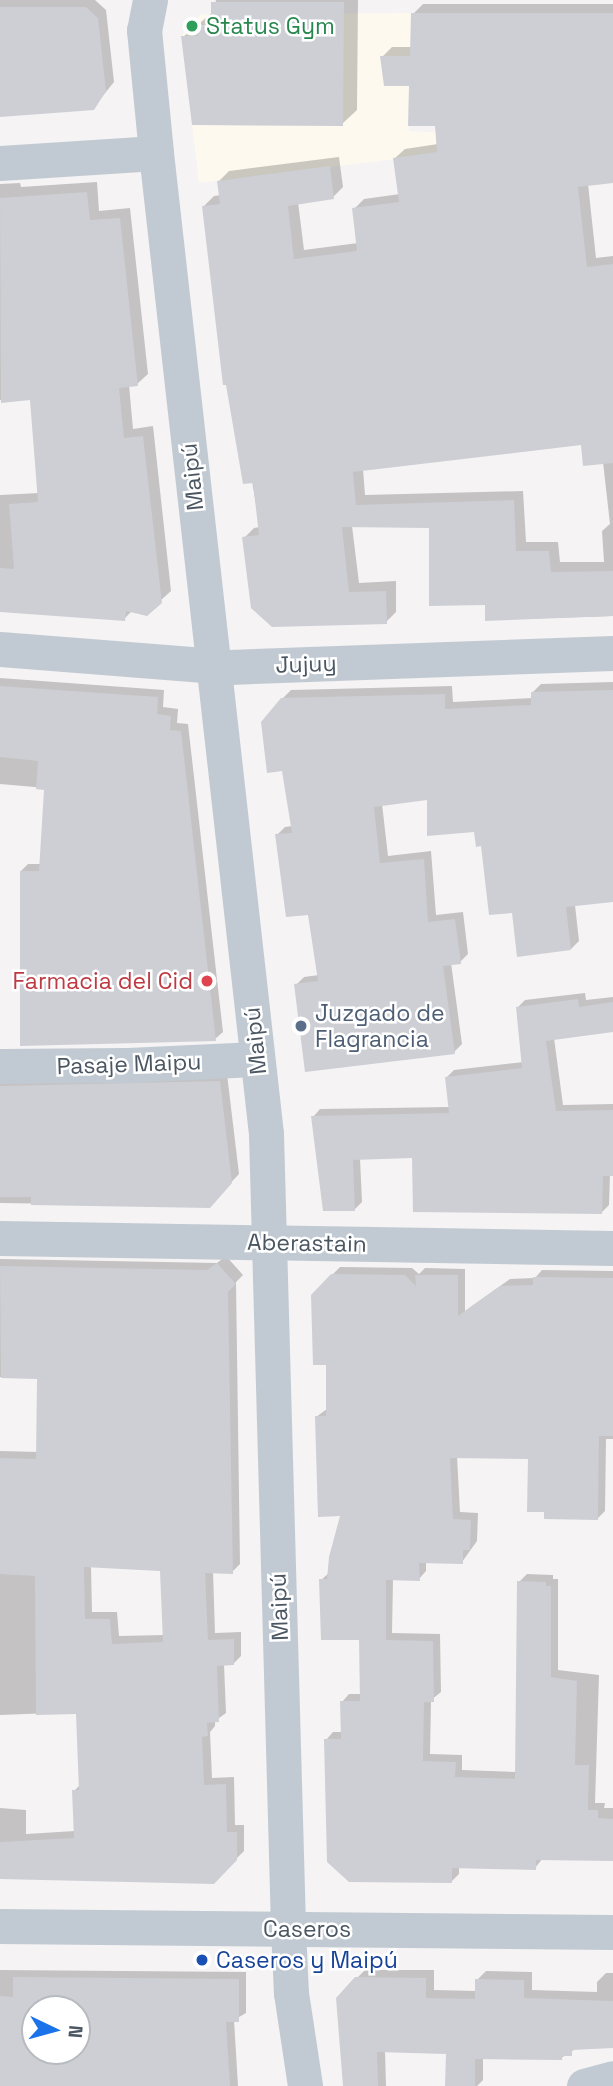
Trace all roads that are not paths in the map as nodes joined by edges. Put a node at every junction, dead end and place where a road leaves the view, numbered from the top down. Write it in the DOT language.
graph roads {
  1 [pos="150,0"];
  2 [pos="156,153"];
  3 [pos="0,163"];
  4 [pos="0,649"];
  5 [pos="613,653"];
  6 [pos="213,666"];
  7 [pos="257,1059"];
  8 [pos="0,1066"];
  9 [pos="0,1238"];
  10 [pos="268,1242"];
  11 [pos="613,1248"];
  12 [pos="0,1926"];
  13 [pos="288,1928"];
  14 [pos="613,1932"];
  15 [pos="613,2078"];
  16 [pos="305,2086"];
  17 [pos="584,2086"];
  1 -- 2 [label="street, Maipú"];
  2 -- 3 [label="street"];
  2 -- 6 [label="street, Maipú"];
  4 -- 6 [label="street, Jujuy"];
  5 -- 6 [label="street, Jujuy"];
  6 -- 7 [label="street, Maipú"];
  7 -- 8 [label="street, Pasaje Maipu"];
  7 -- 10 [label="street, Maipú"];
  9 -- 10 [label="street, Aberastain"];
  10 -- 11 [label="street, Aberastain"];
  10 -- 13 [label="street, Maipú"];
  12 -- 13 [label="street, Caseros"];
  13 -- 14 [label="street, Caseros"];
  13 -- 16 [label="street, Maipú"];
  15 -- 17 [label="street"];
}
